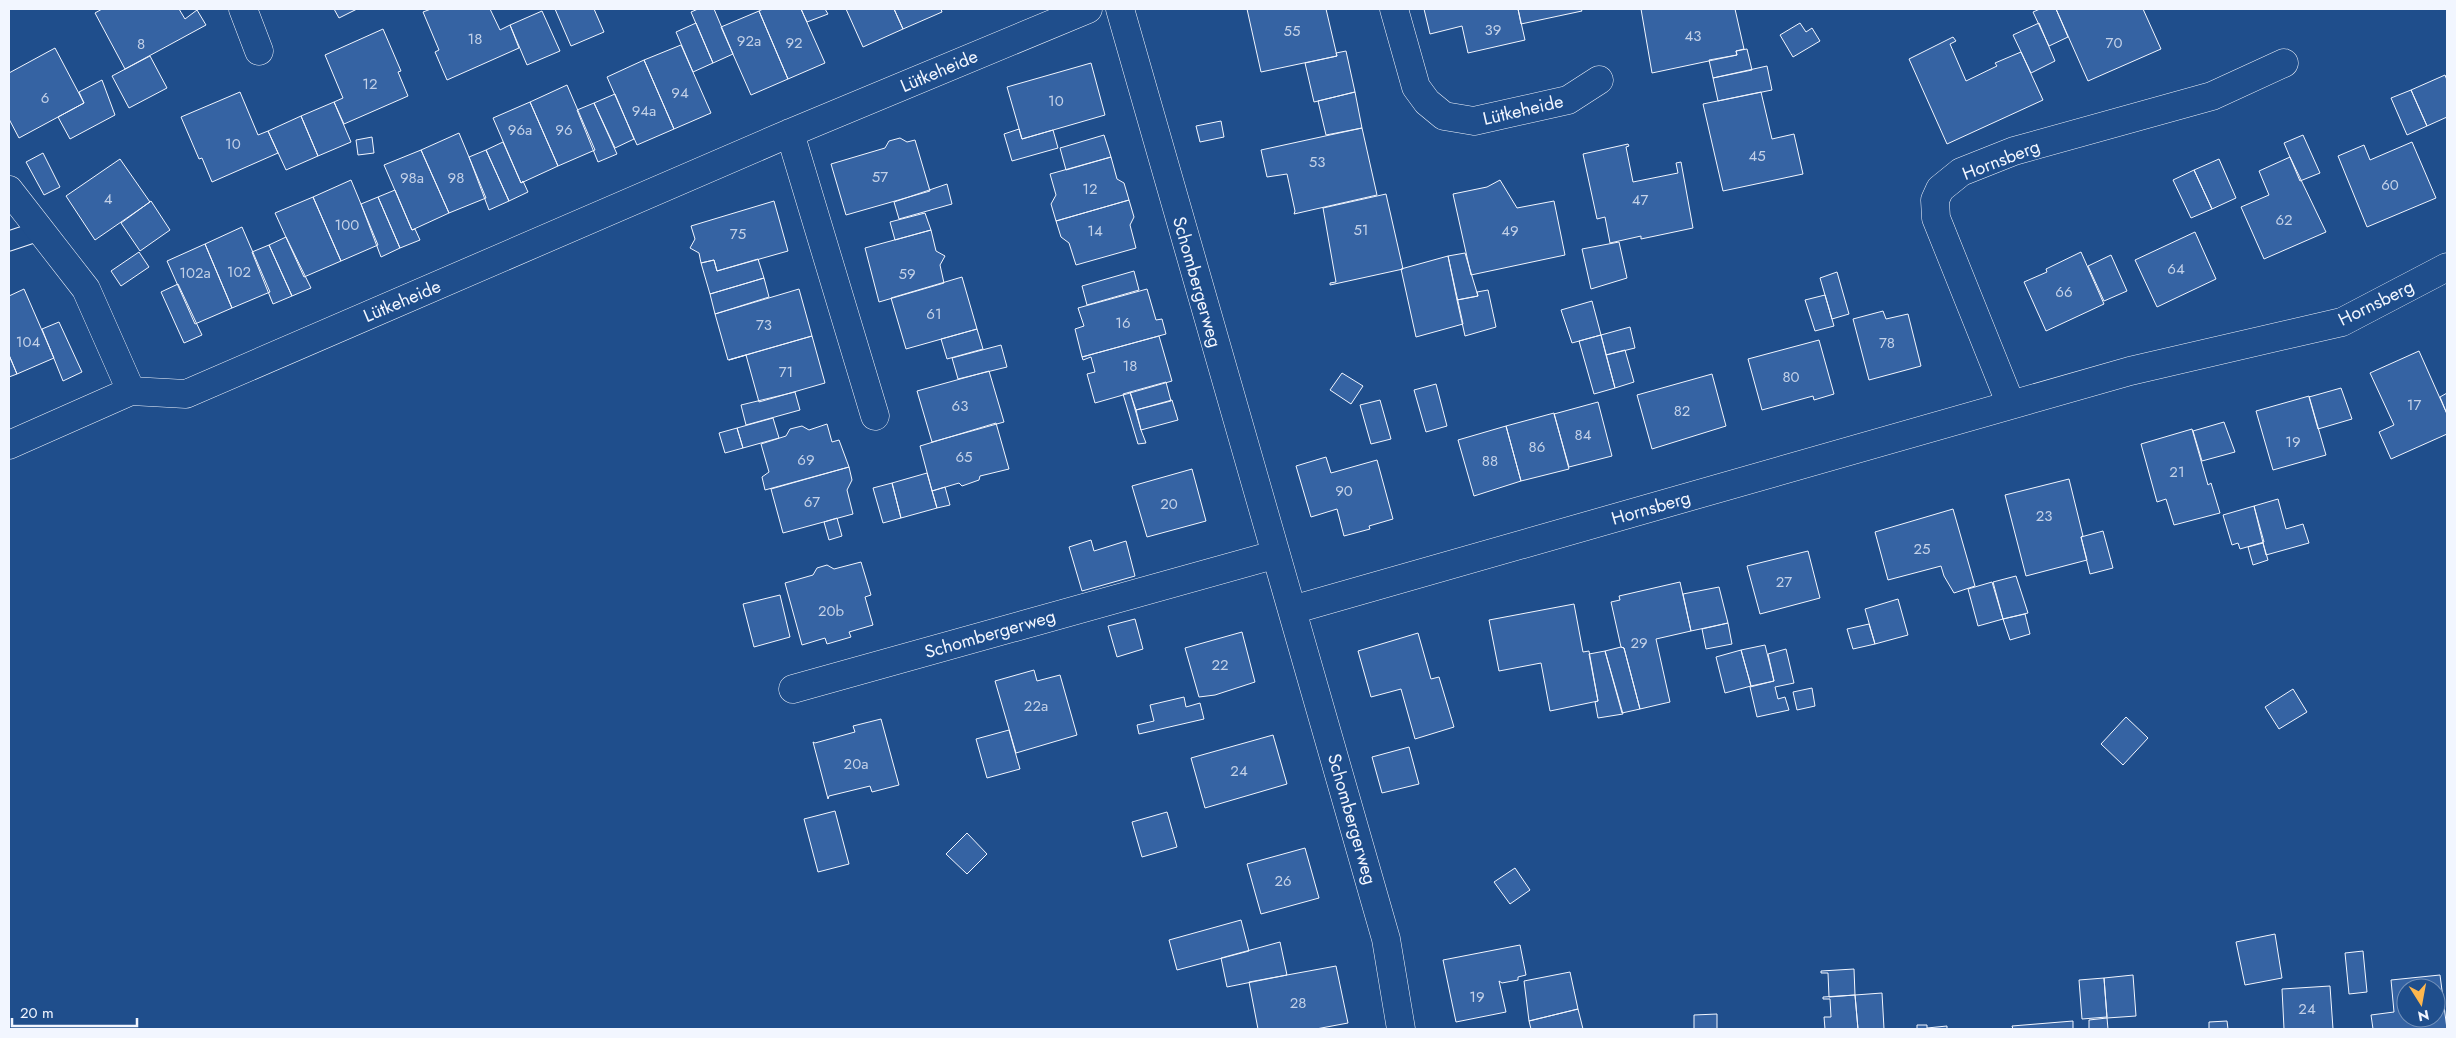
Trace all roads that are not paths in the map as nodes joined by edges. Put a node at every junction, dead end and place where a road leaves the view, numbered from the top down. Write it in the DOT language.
graph roads {
  1 [pos="243,9"];
  2 [pos="1088,9"];
  3 [pos="1120,9"];
  4 [pos="1394,9"];
  5 [pos="259,51"];
  6 [pos="2284,64"];
  7 [pos="1599,80"];
  8 [pos="790,133"];
  9 [pos="9,190"];
  10 [pos="42,230"];
  11 [pos="9,241"];
  12 [pos="2447,267"];
  13 [pos="131,391"];
  14 [pos="2011,405"];
  15 [pos="875,416"];
  16 [pos="9,445"];
  17 [pos="1274,555"];
  18 [pos="1292,610"];
  19 [pos="793,689"];
  20 [pos="1401,1029"];
  1 -- 5 [label="street"];
  2 -- 8 [label="street, Lütkeheide"];
  3 -- 17 [label="street, Schombergerweg"];
  4 -- 7 [label="street, Lütkeheide"];
  6 -- 14 [label="street, Hornsberg"];
  8 -- 13 [label="street, Lütkeheide"];
  8 -- 15 [label="street"];
  9 -- 10 [label="street"];
  10 -- 11 [label="lane"];
  10 -- 13 [label="street"];
  12 -- 14 [label="street, Hornsberg"];
  13 -- 16 [label="street, Lütkeheide"];
  14 -- 18 [label="street, Hornsberg"];
  17 -- 18 [label="street, Schombergerweg"];
  17 -- 19 [label="street, Schombergerweg"];
  18 -- 20 [label="street, Schombergerweg"];
}
